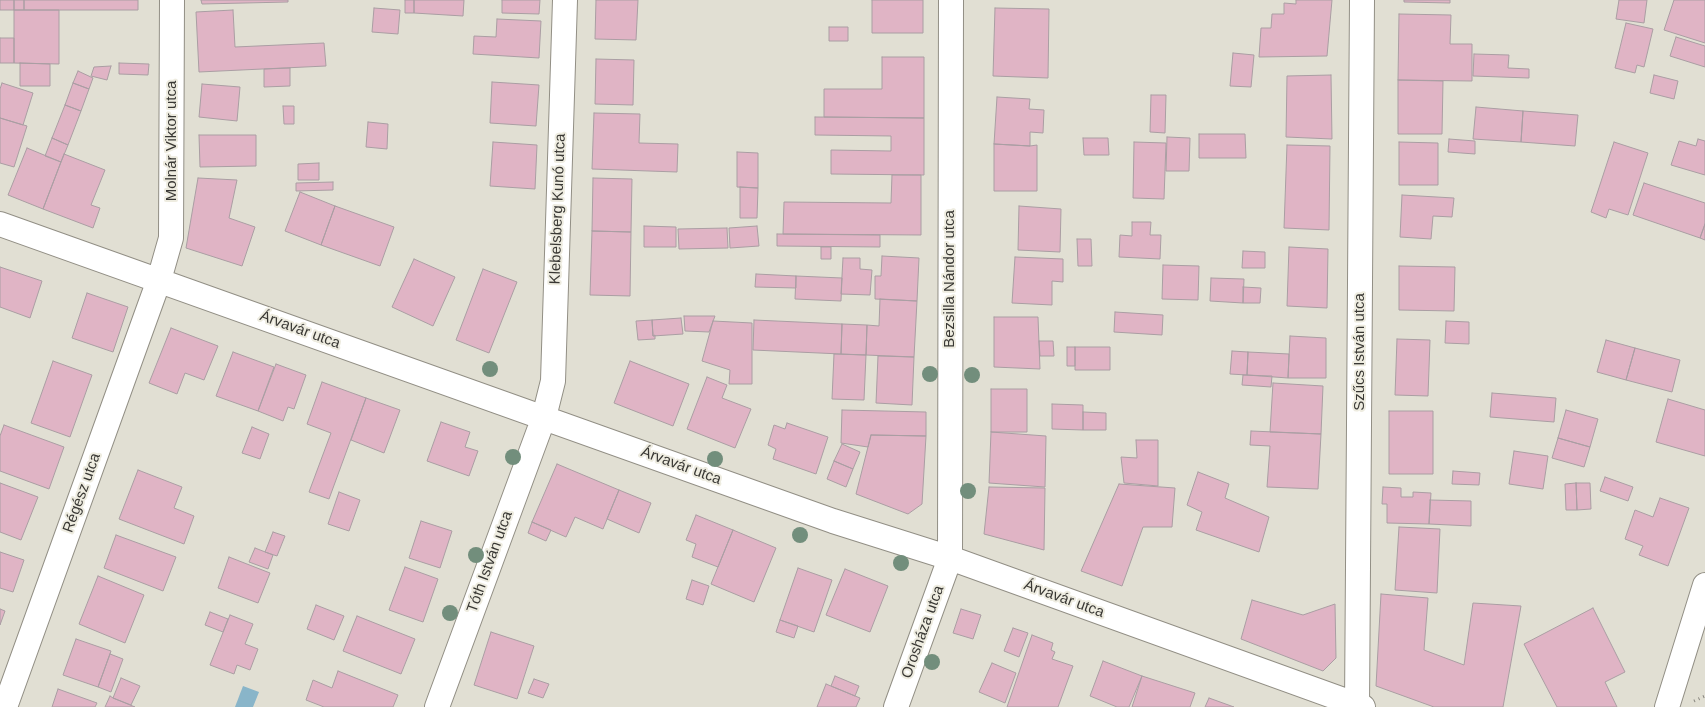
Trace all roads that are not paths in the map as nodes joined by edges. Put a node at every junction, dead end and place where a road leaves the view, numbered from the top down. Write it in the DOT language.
graph roads {
  1 [pos="172,0"];
  2 [pos="565,0"];
  3 [pos="951,0"];
  4 [pos="1362,0"];
  5 [pos="0,224"];
  6 [pos="159,280"];
  7 [pos="544,417"];
  8 [pos="950,558"];
  9 [pos="1705,585"];
  10 [pos="1359,706"];
  11 [pos="5,707"];
  12 [pos="437,707"];
  13 [pos="896,707"];
  14 [pos="1667,707"];
  1 -- 6 [label="street, Molnár Viktor utca"];
  2 -- 7 [label="street, Klebelsberg Kunó utca"];
  3 -- 8 [label="street, Bezsilla Nándor utca"];
  4 -- 10 [label="street, Szűcs István utca"];
  5 -- 6 [label="street, Árvavár utca"];
  6 -- 7 [label="street, Árvavár utca"];
  6 -- 11 [label="street, Régész utca"];
  7 -- 8 [label="street, Árvavár utca"];
  7 -- 12 [label="street, Tóth István utca"];
  8 -- 10 [label="street, Árvavár utca"];
  8 -- 13 [label="street, Orosháza utca"];
  9 -- 14 [label="street"];
}
